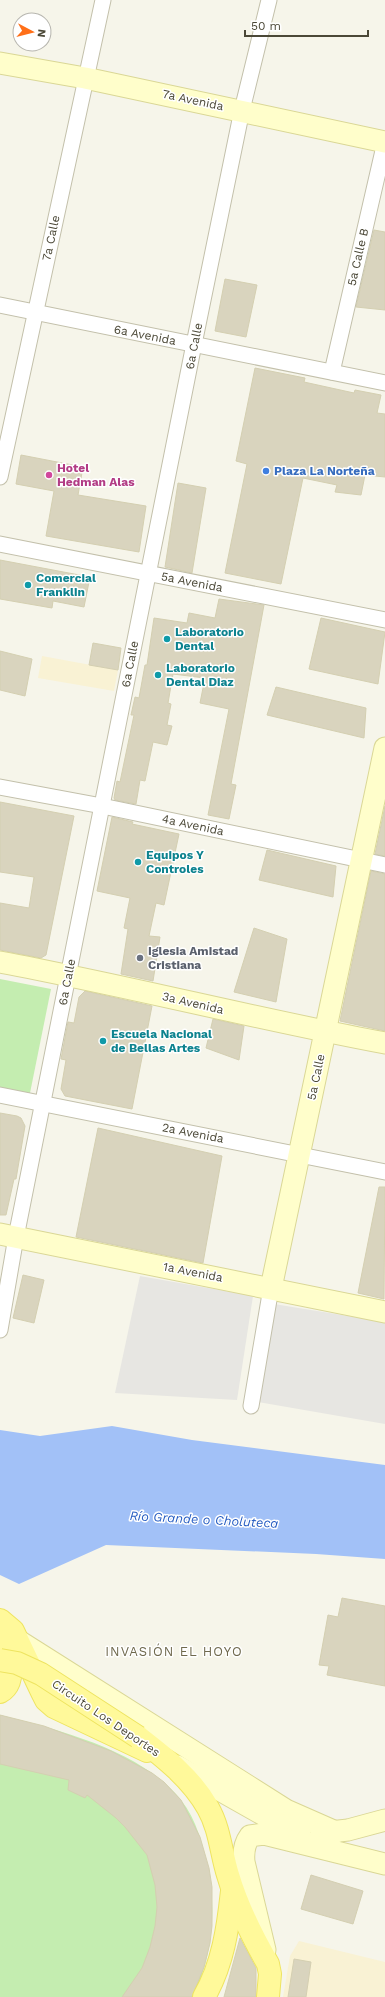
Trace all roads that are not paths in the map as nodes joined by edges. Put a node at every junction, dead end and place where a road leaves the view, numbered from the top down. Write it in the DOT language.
graph roads {
  1 [pos="103,0"];
  2 [pos="269,0"];
  3 [pos="0,63"];
  4 [pos="85,78"];
  5 [pos="242,110"];
  6 [pos="385,142"];
  7 [pos="0,306"];
  8 [pos="35,313"];
  9 [pos="194,344"];
  10 [pos="332,372"];
  11 [pos="385,383"];
  12 [pos="0,477"];
  13 [pos="0,544"];
  14 [pos="148,573"];
  15 [pos="385,620"];
  16 [pos="385,748"];
  17 [pos="0,787"];
  18 [pos="102,806"];
  19 [pos="361,861"];
  20 [pos="385,866"];
  21 [pos="0,962"];
  22 [pos="68,975"];
  23 [pos="325,1032"];
  24 [pos="385,1043"];
  25 [pos="0,1095"];
  26 [pos="42,1103"];
  27 [pos="299,1154"];
  28 [pos="385,1172"];
  29 [pos="8,1235"];
  30 [pos="271,1288"];
  31 [pos="385,1312"];
  32 [pos="0,1330"];
  33 [pos="251,1406"];
  34 [pos="0,1620"];
  35 [pos="9,1641"];
  36 [pos="0,1660"];
  37 [pos="0,1692"];
  38 [pos="168,1761"];
  39 [pos="385,1820"];
  40 [pos="342,1831"];
  41 [pos="295,1833"];
  42 [pos="321,1847"];
  43 [pos="385,1864"];
  44 [pos="232,1889"];
  45 [pos="268,1964"];
  46 [pos="204,1997"];
  47 [pos="268,1997"];
  1 -- 4 [label="street, 7a Calle"];
  2 -- 5 [label="street, 6a Calle"];
  3 -- 4 [label="street, 7a Avenida"];
  4 -- 5 [label="street, 7a Avenida"];
  4 -- 8 [label="street, 7a Calle"];
  5 -- 6 [label="street, 7a Avenida"];
  5 -- 9 [label="street, 6a Calle"];
  6 -- 10 [label="street, 5a Calle B"];
  7 -- 8 [label="street, 6a Avenida"];
  8 -- 9 [label="street, 6a Avenida"];
  8 -- 12 [label="street, 7a Calle"];
  9 -- 10 [label="street, 6a Avenida"];
  9 -- 14 [label="street, 6a Calle"];
  10 -- 11 [label="street, 6a Avenida"];
  13 -- 14 [label="street, 5a Avenida"];
  14 -- 15 [label="street, 5a Avenida"];
  14 -- 18 [label="street, 6a Calle"];
  16 -- 19 [label="street, 5a Calle"];
  17 -- 18 [label="street, 4a Avenida"];
  18 -- 19 [label="street, 4a Avenida"];
  18 -- 22 [label="street, 6a Calle"];
  19 -- 20 [label="street, 4a Avenida"];
  19 -- 23 [label="street, 5a Calle"];
  21 -- 22 [label="street, 3a Avenida"];
  22 -- 23 [label="street, 3a Avenida"];
  22 -- 26 [label="street, 6a Calle"];
  23 -- 24 [label="street, 3a Avenida"];
  23 -- 27 [label="street, 5a Calle"];
  25 -- 26 [label="street, 2a Avenida"];
  26 -- 27 [label="street, 2a Avenida"];
  26 -- 29 [label="street, 6a Calle"];
  27 -- 28 [label="street, 2a Avenida"];
  27 -- 30 [label="street, 5a Calle"];
  29 -- 30 [label="street, 1a Avenida"];
  29 -- 32 [label="street, 6a Calle"];
  30 -- 31 [label="street, 1a Avenida"];
  30 -- 33 [label="street, 5a Calle"];
  34 -- 35 [label="main road"];
  35 -- 37 [label="main road"];
  35 -- 38 [label="main road"];
  35 -- 40 [label="street"];
  36 -- 38 [label="main road, Circuito Los Deportes, bridge"];
  38 -- 41 [label="street"];
  38 -- 44 [label="main road, Circuito Los Deportes"];
  39 -- 40 [label="street"];
  40 -- 41 [label="street"];
  41 -- 42 [label="street"];
  42 -- 43 [label="street"];
  42 -- 45 [label="street"];
  44 -- 45 [label="main road, Circuito Los Deportes"];
  44 -- 46 [label="main road"];
  45 -- 47 [label="main road, Circuito Los Deportes"];
}
